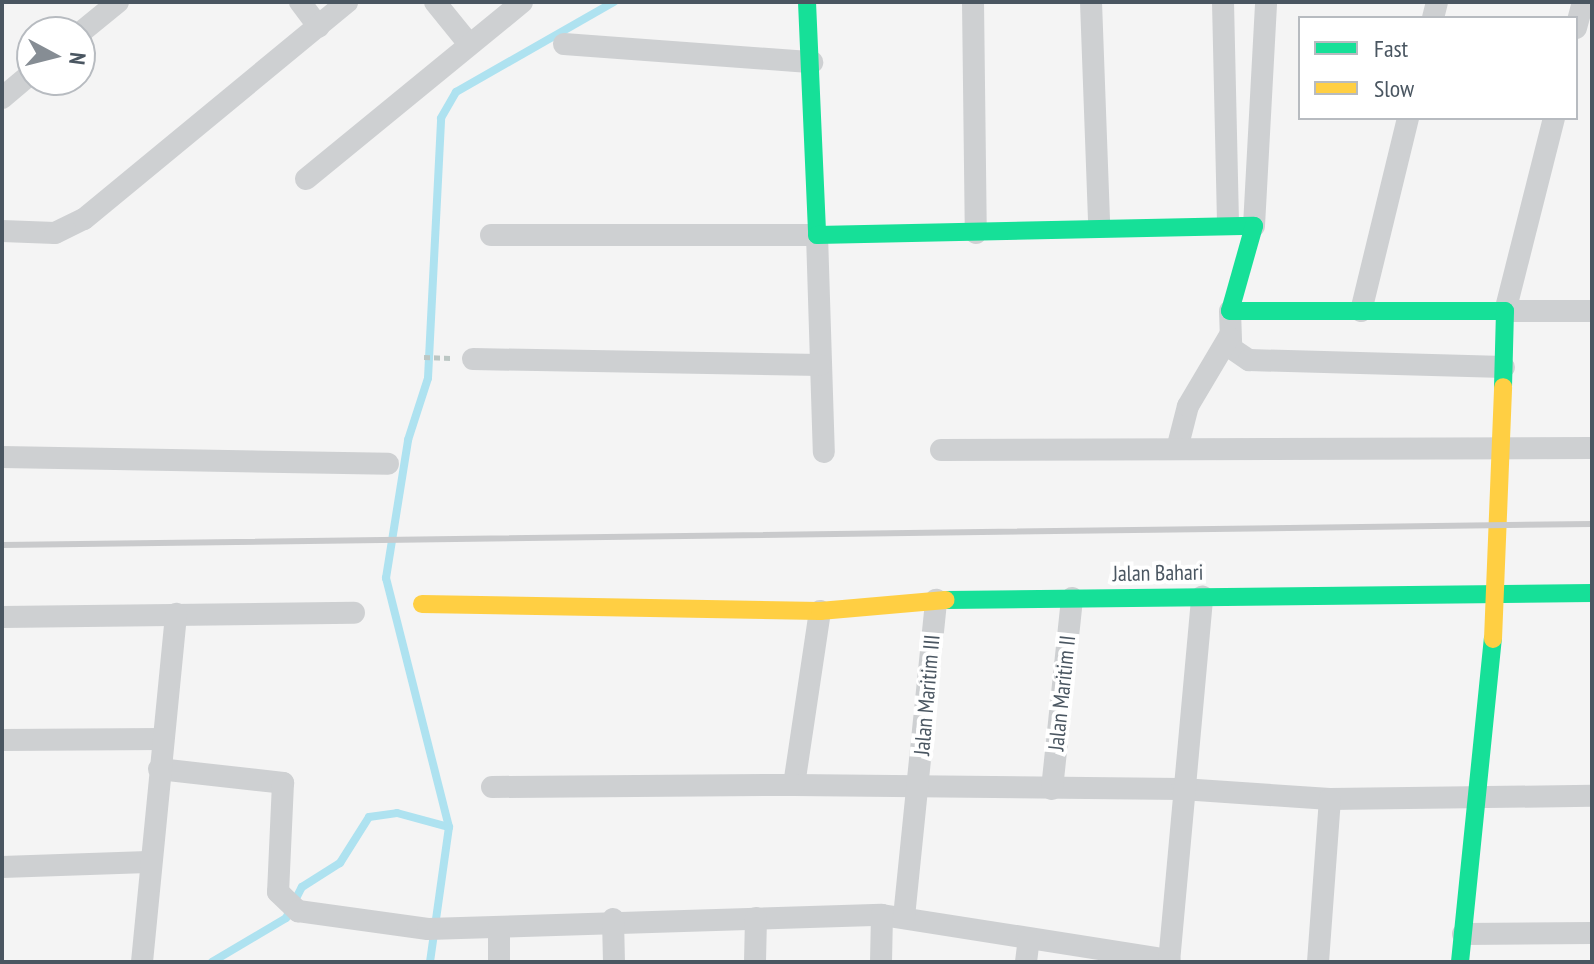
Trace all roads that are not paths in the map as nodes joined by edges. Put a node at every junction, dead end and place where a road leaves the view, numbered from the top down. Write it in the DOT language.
graph roads {
  1 [pos="118,2"];
  2 [pos="300,2"];
  3 [pos="347,2"];
  4 [pos="435,2"];
  5 [pos="522,2"];
  6 [pos="807,2"];
  7 [pos="973,2"];
  8 [pos="1091,2"];
  9 [pos="1223,2"];
  10 [pos="1266,2"];
  11 [pos="96,20"];
  12 [pos="319,27"];
  13 [pos="469,44"];
  14 [pos="564,44"];
  15 [pos="812,62"];
  16 [pos="1408,120"];
  17 [pos="1553,120"];
  18 [pos="306,179"];
  19 [pos="1228,224"];
  20 [pos="1099,225"];
  21 [pos="1254,226"];
  22 [pos="2,231"];
  23 [pos="976,233"];
  24 [pos="491,235"];
  25 [pos="817,235"];
  26 [pos="1230,311"];
  27 [pos="1361,311"];
  28 [pos="1505,311"];
  29 [pos="1592,311"];
  30 [pos="1229,337"];
  31 [pos="473,359"];
  32 [pos="820,365"];
  33 [pos="1504,367"];
  34 [pos="1501,447"];
  35 [pos="1592,448"];
  36 [pos="1177,449"];
  37 [pos="941,450"];
  38 [pos="824,452"];
  39 [pos="2,457"];
  40 [pos="388,464"];
  41 [pos="1498,593"];
  42 [pos="1592,593"];
  43 [pos="1202,596"];
  44 [pos="1072,598"];
  45 [pos="936,600"];
  46 [pos="422,604"];
  47 [pos="820,611"];
  48 [pos="354,613"];
  49 [pos="176,614"];
  50 [pos="2,617"];
  51 [pos="162,739"];
  52 [pos="2,740"];
  53 [pos="159,769"];
  54 [pos="794,785"];
  55 [pos="492,787"];
  56 [pos="1052,789"];
  57 [pos="1182,789"];
  58 [pos="919,790"];
  59 [pos="1592,796"];
  60 [pos="1476,797"];
  61 [pos="1330,799"];
  62 [pos="148,862"];
  63 [pos="2,867"];
  64 [pos="893,916"];
  65 [pos="756,918"];
  66 [pos="613,919"];
  67 [pos="499,928"];
  68 [pos="1592,933"];
  69 [pos="1463,934"];
  70 [pos="1029,939"];
  71 [pos="1169,961"];
  72 [pos="142,962"];
  73 [pos="499,962"];
  74 [pos="614,962"];
  75 [pos="755,962"];
  76 [pos="881,962"];
  77 [pos="1026,962"];
  78 [pos="1318,962"];
  79 [pos="1460,962"];
  1 -- 11 [label="street"];
  2 -- 12 [label="street"];
  3 -- 12 [label="street"];
  4 -- 13 [label="street"];
  5 -- 13 [label="street"];
  6 -- 15 [label="street"];
  7 -- 23 [label="street"];
  8 -- 20 [label="street"];
  9 -- 19 [label="street"];
  10 -- 21 [label="street"];
  12 -- 22 [label="street"];
  13 -- 18 [label="street"];
  14 -- 15 [label="street"];
  15 -- 25 [label="street"];
  16 -- 27 [label="street"];
  17 -- 28 [label="street"];
  19 -- 20 [label="street"];
  19 -- 21 [label="street"];
  20 -- 23 [label="street"];
  21 -- 26 [label="street"];
  23 -- 25 [label="street"];
  24 -- 25 [label="street"];
  25 -- 32 [label="street"];
  26 -- 27 [label="street"];
  26 -- 30 [label="street"];
  27 -- 28 [label="street"];
  28 -- 29 [label="street"];
  28 -- 33 [label="street"];
  30 -- 33 [label="street"];
  30 -- 36 [label="street"];
  31 -- 32 [label="street"];
  32 -- 38 [label="street"];
  33 -- 34 [label="street"];
  34 -- 35 [label="street"];
  34 -- 36 [label="street"];
  34 -- 41 [label="street"];
  36 -- 37 [label="street"];
  39 -- 40 [label="street"];
  41 -- 42 [label="street, Jalan Bahari"];
  41 -- 43 [label="street, Jalan Bahari"];
  41 -- 60 [label="street"];
  43 -- 44 [label="street, Jalan Bahari"];
  43 -- 57 [label="street"];
  44 -- 45 [label="street, Jalan Bahari"];
  44 -- 56 [label="street, Jalan Maritim II"];
  45 -- 47 [label="street, Jalan Bahari"];
  45 -- 58 [label="street, Jalan Maritim III"];
  46 -- 47 [label="street, Jalan Bahari"];
  47 -- 54 [label="street"];
  48 -- 49 [label="street"];
  49 -- 50 [label="street"];
  49 -- 51 [label="street"];
  51 -- 52 [label="street"];
  51 -- 53 [label="street"];
  53 -- 62 [label="street"];
  53 -- 67 [label="street"];
  54 -- 55 [label="street"];
  54 -- 58 [label="street"];
  56 -- 57 [label="street"];
  56 -- 58 [label="street"];
  57 -- 61 [label="street"];
  57 -- 71 [label="street"];
  58 -- 64 [label="street, Jalan Maritim III"];
  59 -- 60 [label="street"];
  60 -- 61 [label="street"];
  60 -- 69 [label="street"];
  61 -- 78 [label="street"];
  62 -- 63 [label="street"];
  62 -- 72 [label="street"];
  64 -- 65 [label="street"];
  64 -- 70 [label="street"];
  64 -- 76 [label="street, Jalan Maritim III"];
  65 -- 66 [label="street"];
  65 -- 75 [label="street"];
  66 -- 67 [label="street"];
  66 -- 74 [label="street"];
  67 -- 73 [label="street"];
  68 -- 69 [label="street"];
  69 -- 79 [label="street"];
  70 -- 71 [label="street"];
  70 -- 77 [label="street"];
}
